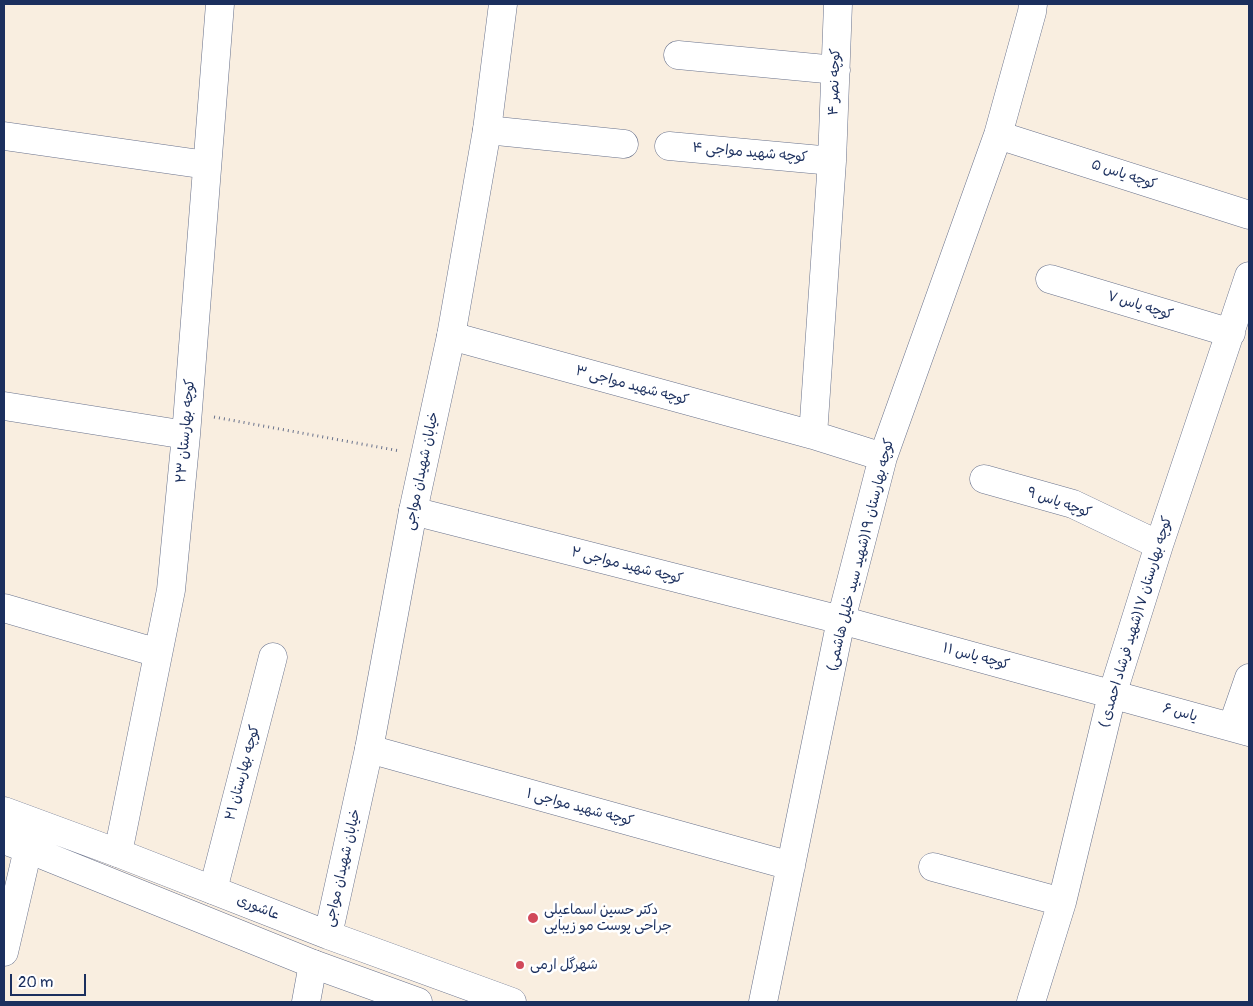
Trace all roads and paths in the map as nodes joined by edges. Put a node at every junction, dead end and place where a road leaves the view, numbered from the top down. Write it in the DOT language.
graph roads {
  1 [pos="220,4"];
  2 [pos="503,4"];
  3 [pos="838,4"];
  4 [pos="1033,4"];
  5 [pos="678,55"];
  6 [pos="836,70"];
  7 [pos="487,130"];
  8 [pos="998,135"];
  9 [pos="4,136"];
  10 [pos="624,144"];
  11 [pos="669,146"];
  12 [pos="832,161"];
  13 [pos="206,165"];
  14 [pos="1249,215"];
  15 [pos="1249,276"];
  16 [pos="1050,279"];
  17 [pos="1230,333"];
  18 [pos="451,336"];
  19 [pos="4,406"];
  20 [pos="187,424"];
  21 [pos="813,436"];
  22 [pos="425,456"];
  23 [pos="883,457"];
  24 [pos="984,478"];
  25 [pos="413,511"];
  26 [pos="1159,545"];
  27 [pos="4,608"];
  28 [pos="841,620"];
  29 [pos="158,653"];
  30 [pos="273,656"];
  31 [pos="1249,678"];
  32 [pos="1112,695"];
  33 [pos="1241,729"];
  34 [pos="369,749"];
  35 [pos="4,811"];
  36 [pos="16,845"];
  37 [pos="118,853"];
  38 [pos="791,866"];
  39 [pos="933,867"];
  40 [pos="213,890"];
  41 [pos="1062,902"];
  42 [pos="328,936"];
  43 [pos="4,952"];
  44 [pos="313,964"];
  45 [pos="306,1002"];
  46 [pos="418,1002"];
  47 [pos="512,1002"];
  48 [pos="763,1002"];
  49 [pos="1031,1002"];
  1 -- 13 [label="street, کوچه بهارستان ۲۳"];
  2 -- 7 [label="street, خیابان شهیدان مواجی"];
  3 -- 6 [label="street, کوچه نصر ۴"];
  4 -- 8 [label="street, کوچه بهارستان ۱۹(شهید سید خلیل هاشمی)"];
  5 -- 6 [label="street"];
  6 -- 12 [label="street, کوچه نصر ۴"];
  7 -- 10 [label="street"];
  7 -- 18 [label="street, خیابان شهیدان مواجی"];
  8 -- 14 [label="street, کوچه یاس ۵"];
  8 -- 23 [label="street, کوچه بهارستان ۱۹(شهید سید خلیل هاشمی)"];
  9 -- 13 [label="street"];
  11 -- 12 [label="street, کوچه شهید مواجی ۴"];
  12 -- 21 [label="street, کوچه نصر ۴"];
  13 -- 20 [label="street, کوچه بهارستان ۲۳"];
  15 -- 17 [label="street, کوچه بهارستان ۱۷(شهید فرشاد احمدی )"];
  16 -- 17 [label="street, کوچه یاس ۷"];
  17 -- 26 [label="street, کوچه بهارستان ۱۷(شهید فرشاد احمدی )"];
  18 -- 21 [label="street, کوچه شهید مواجی ۳"];
  18 -- 22 [label="street, خیابان شهیدان مواجی"];
  19 -- 20 [label="street"];
  20 -- 22 [label="path"];
  20 -- 29 [label="street, کوچه بهارستان ۲۳"];
  21 -- 23 [label="street, کوچه شهید مواجی ۳"];
  22 -- 25 [label="street, خیابان شهیدان مواجی"];
  23 -- 28 [label="street, کوچه بهارستان ۱۹(شهید سید خلیل هاشمی)"];
  24 -- 26 [label="street, کوچه یاس ۹"];
  25 -- 28 [label="street, کوچه شهید مواجی ۲"];
  25 -- 34 [label="street, خیابان شهیدان مواجی"];
  26 -- 32 [label="street, کوچه بهارستان ۱۷(شهید فرشاد احمدی )"];
  27 -- 29 [label="street"];
  28 -- 32 [label="street, کوچه یاس ۱۱"];
  28 -- 38 [label="street, کوچه بهارستان ۱۹(شهید سید خلیل هاشمی)"];
  29 -- 37 [label="street, کوچه بهارستان ۲۳"];
  30 -- 40 [label="street, کوچه بهارستان ۲۱"];
  31 -- 33 [label="street"];
  32 -- 33 [label="street, یاس ۶"];
  32 -- 41 [label="street, کوچه بهارستان ۱۷(شهید فرشاد احمدی )"];
  34 -- 38 [label="street, کوچه شهید مواجی ۱"];
  34 -- 42 [label="street, خیابان شهیدان مواجی"];
  35 -- 37 [label="street, عاشوری"];
  36 -- 43 [label="street"];
  36 -- 44 [label="street"];
  37 -- 40 [label="street, عاشوری"];
  38 -- 48 [label="street, کوچه بهارستان ۱۹(شهید سید خلیل هاشمی)"];
  39 -- 41 [label="street"];
  40 -- 42 [label="street, عاشوری"];
  41 -- 49 [label="street, کوچه بهارستان ۱۷(شهید فرشاد احمدی )"];
  42 -- 47 [label="street, عاشوری"];
  44 -- 45 [label="street"];
  44 -- 46 [label="street"];
}
